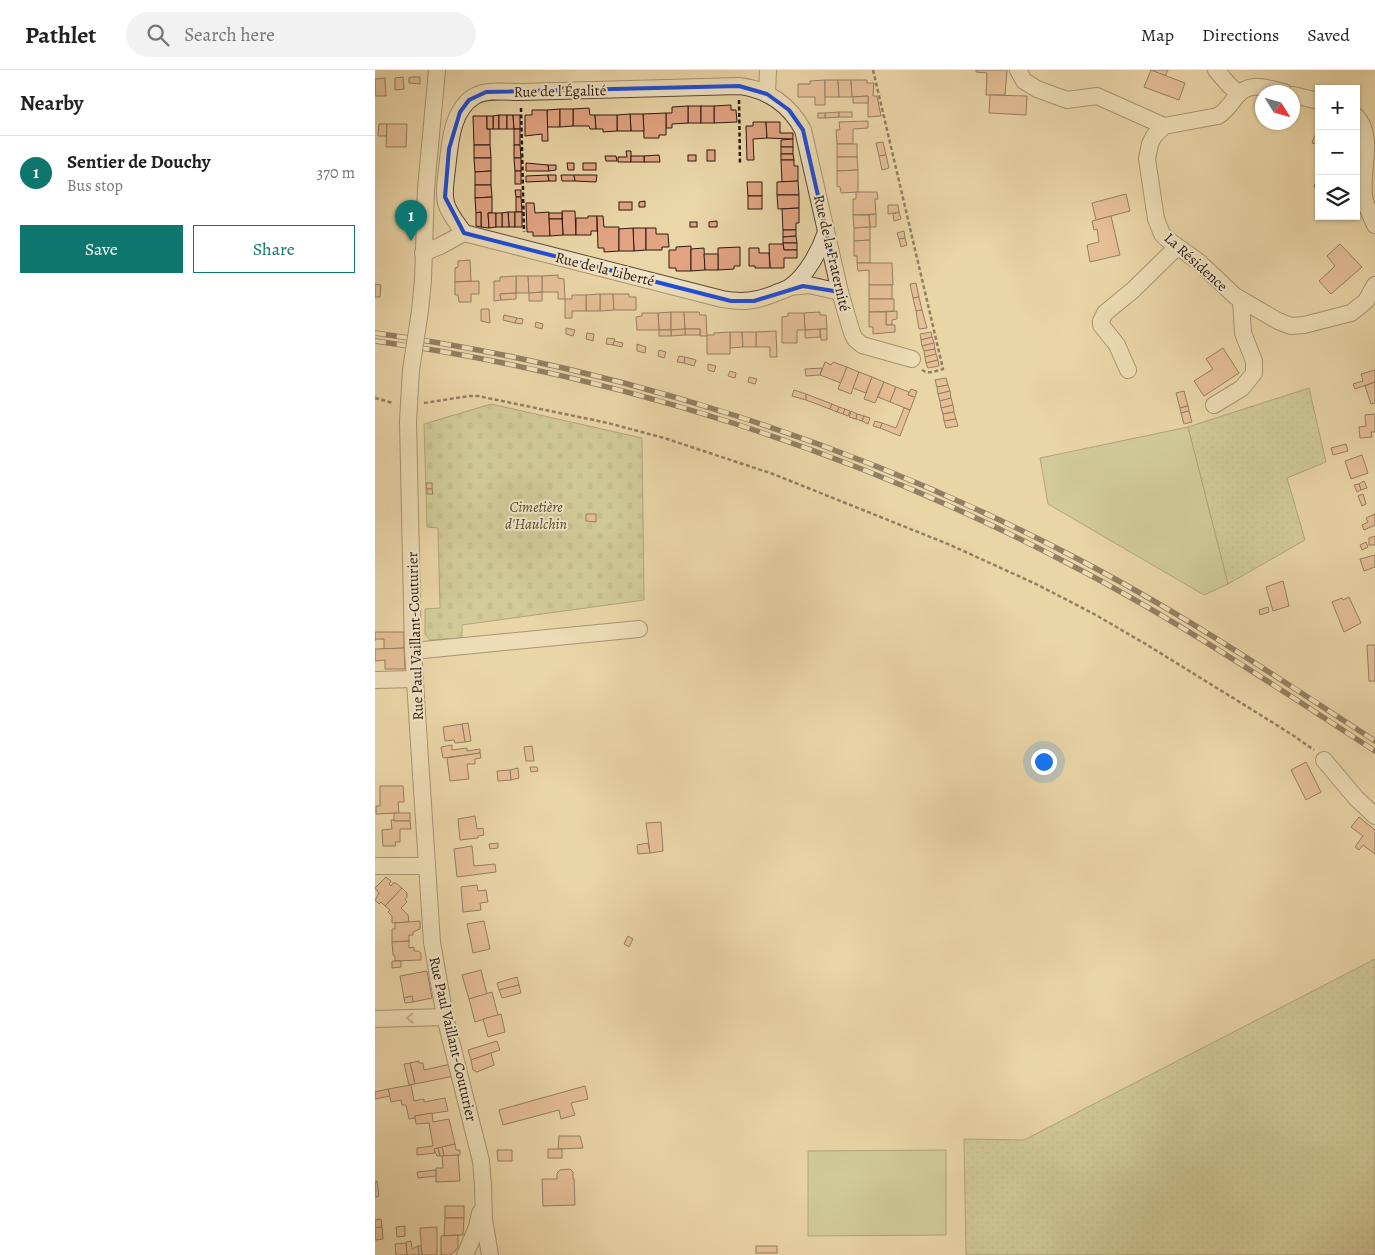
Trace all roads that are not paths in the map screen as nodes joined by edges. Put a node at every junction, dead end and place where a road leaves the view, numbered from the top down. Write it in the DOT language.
graph roads {
  1 [pos="437,70"];
  2 [pos="768,70"];
  3 [pos="1018,70"];
  4 [pos="1216,70"];
  5 [pos="1255,87"];
  6 [pos="767,94"];
  7 [pos="1239,94"];
  8 [pos="1300,97"];
  9 [pos="1315,100"];
  10 [pos="789,110"];
  11 [pos="1360,119"];
  12 [pos="1164,126"];
  13 [pos="1375,225"];
  14 [pos="826,232"];
  15 [pos="464,233"];
  16 [pos="1177,247"];
  17 [pos="423,253"];
  18 [pos="1375,285"];
  19 [pos="790,287"];
  20 [pos="840,292"];
  21 [pos="1241,300"];
  22 [pos="912,359"];
  23 [pos="1128,370"];
  24 [pos="1214,405"];
  25 [pos="639,629"];
  26 [pos="413,651"];
  27 [pos="415,679"];
  28 [pos="375,680"];
  29 [pos="1323,760"];
  30 [pos="1375,816"];
  31 [pos="375,866"];
  32 [pos="427,866"];
  33 [pos="445,1017"];
  34 [pos="375,1019"];
  35 [pos="483,1198"];
  36 [pos="465,1255"];
  37 [pos="490,1255"];
  1 -- 17 [label="street, Rue Paul Vaillant-Couturier"];
  2 -- 6 [label="street"];
  3 -- 12 [label="street"];
  4 -- 7 [label="street"];
  5 -- 7 [label="street"];
  6 -- 10 [label="street, Rue de l'Égalité"];
  6 -- 15 [label="street, Rue de l'Égalité"];
  7 -- 12 [label="street"];
  8 -- 9 [label="street"];
  10 -- 14 [label="street, Rue de la Fraternité"];
  11 -- 13 [label="street"];
  12 -- 16 [label="street, La Résidence"];
  14 -- 19 [label="street, Rue de la Liberté"];
  14 -- 20 [label="street, Rue de la Fraternité"];
  15 -- 17 [label="street"];
  15 -- 19 [label="street, Rue de la Liberté"];
  16 -- 21 [label="street, La Résidence"];
  16 -- 23 [label="street"];
  17 -- 26 [label="street, Rue Paul Vaillant-Couturier, bridge"];
  18 -- 21 [label="street, La Résidence"];
  19 -- 20 [label="street, Rue de la Liberté"];
  20 -- 22 [label="street, Rue de la Fraternité"];
  21 -- 24 [label="street"];
  25 -- 26 [label="street"];
  26 -- 27 [label="street, Rue Paul Vaillant-Couturier"];
  27 -- 28 [label="street"];
  27 -- 32 [label="street, Rue Paul Vaillant-Couturier"];
  29 -- 30 [label="street"];
  31 -- 32 [label="street"];
  32 -- 33 [label="street, Rue Paul Vaillant-Couturier"];
  33 -- 34 [label="street, one-way"];
  33 -- 35 [label="street, Rue Paul Vaillant-Couturier"];
  35 -- 36 [label="street, Rue Paul Vaillant-Couturier"];
  35 -- 37 [label="street, Rue Paul Vaillant-Couturier"];
}
